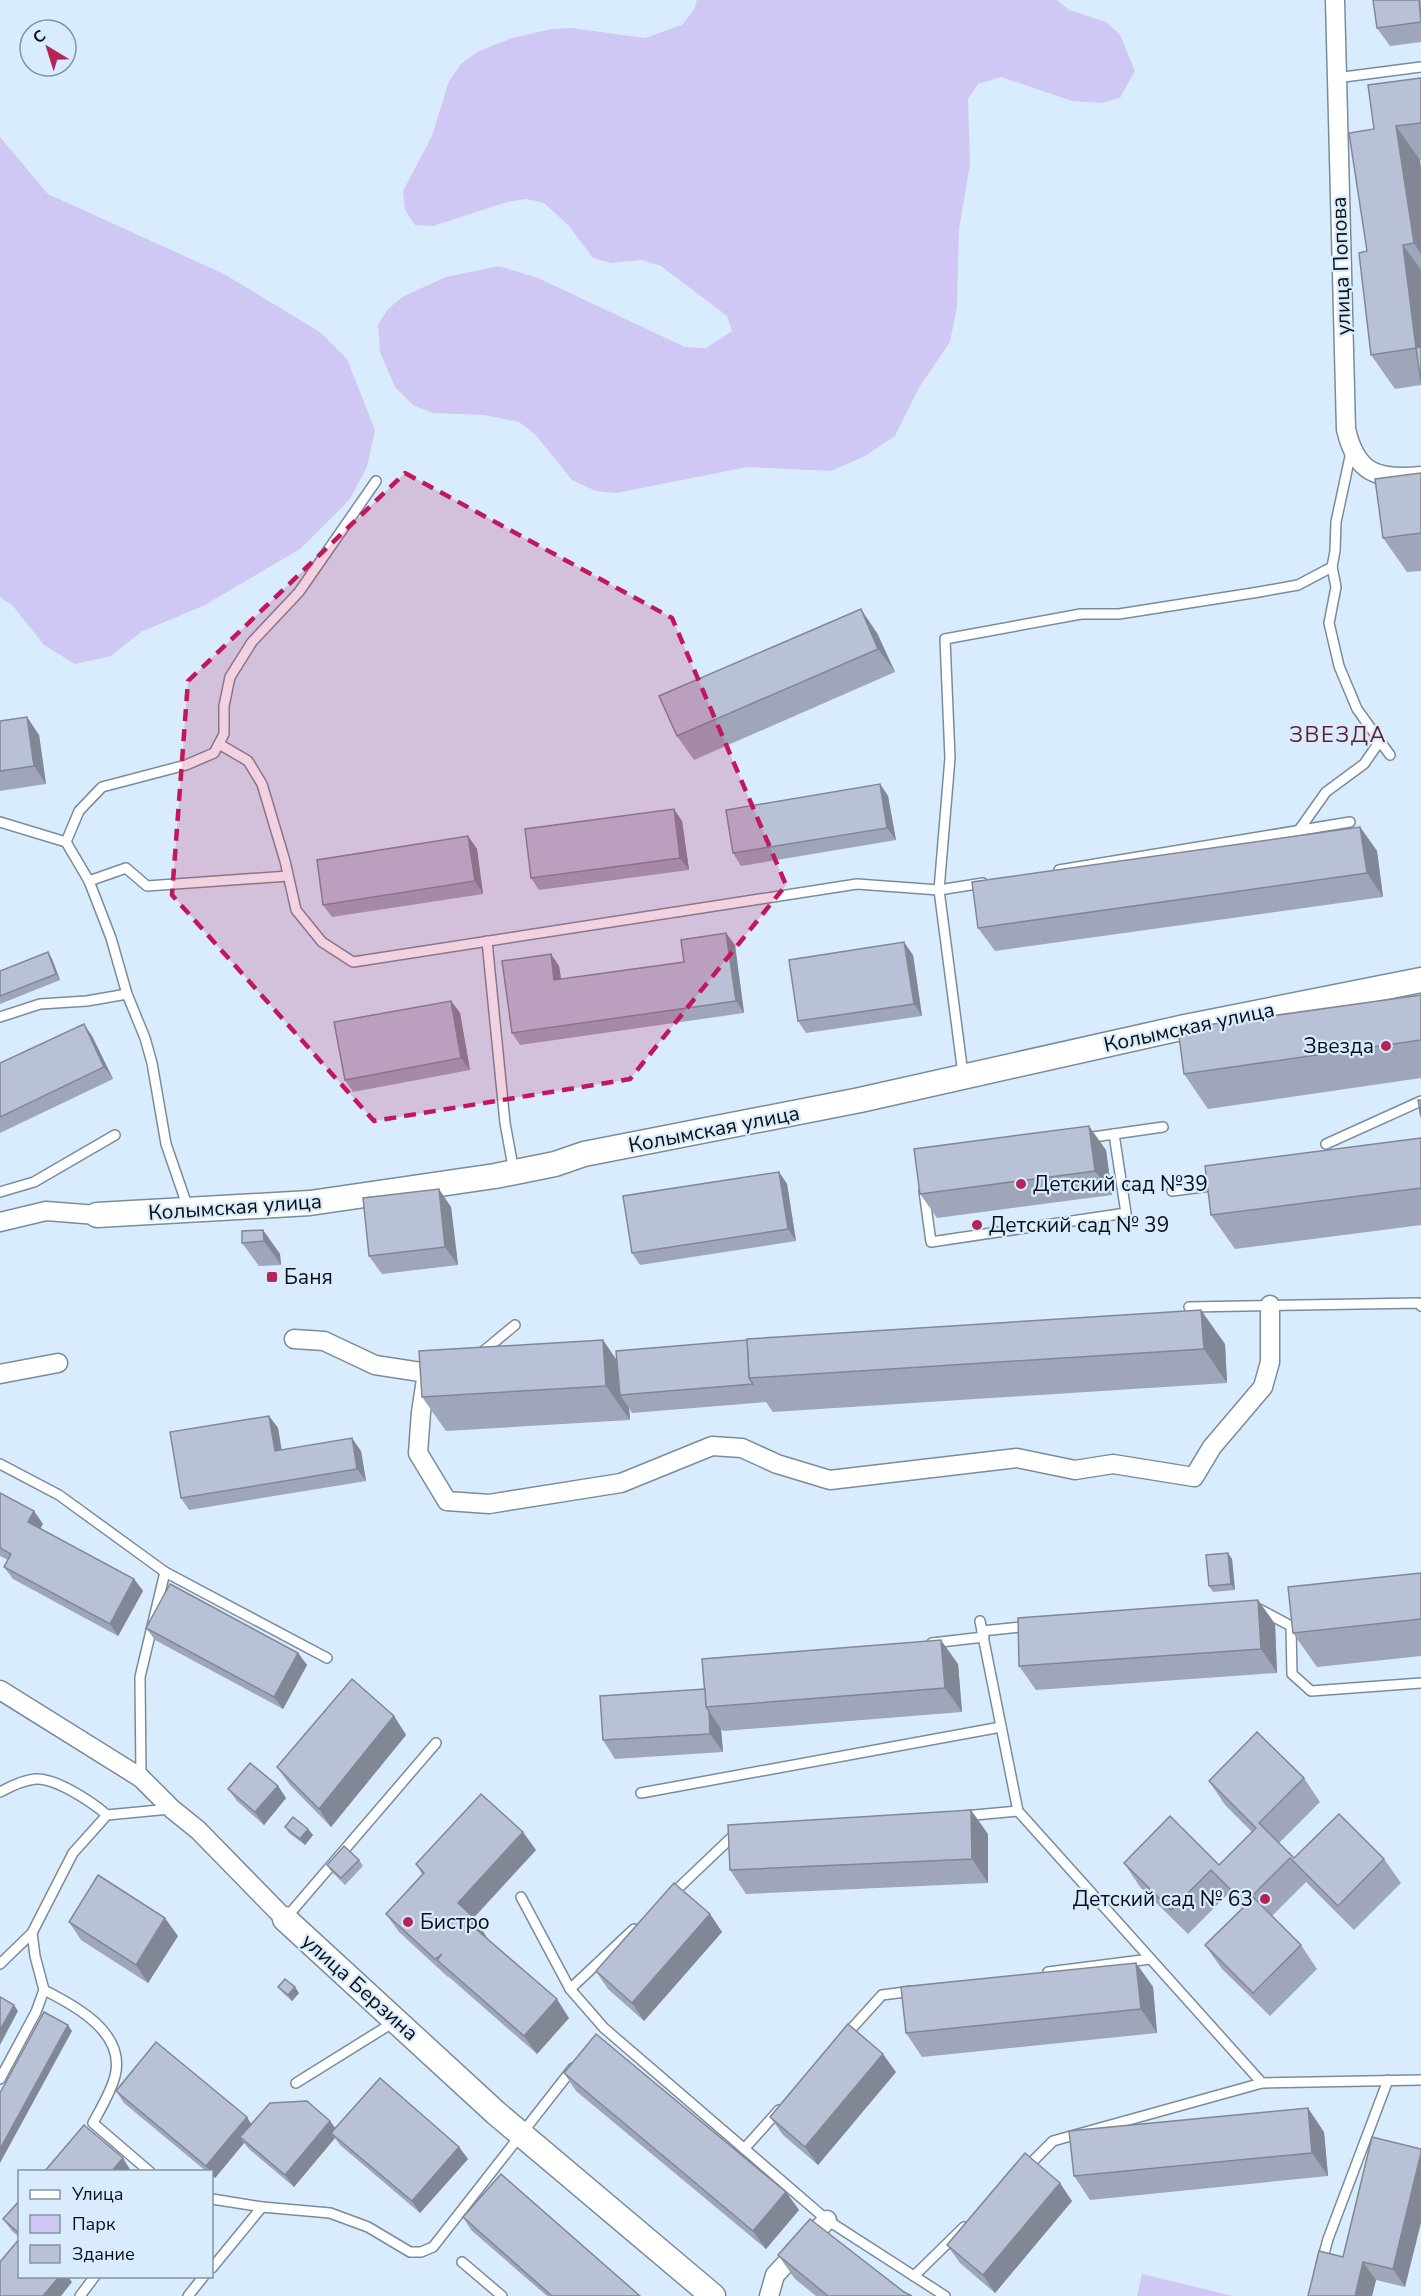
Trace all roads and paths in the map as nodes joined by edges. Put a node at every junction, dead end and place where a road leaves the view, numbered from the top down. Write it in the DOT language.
graph roads {
  1 [pos="1335,0"];
  2 [pos="1421,67"];
  3 [pos="1336,78"];
  4 [pos="1351,451"];
  5 [pos="1421,476"];
  6 [pos="376,481"];
  7 [pos="1332,567"];
  8 [pos="1380,741"];
  9 [pos="219,744"];
  10 [pos="1390,755"];
  11 [pos="0,822"];
  12 [pos="1350,822"];
  13 [pos="1299,830"];
  14 [pos="66,842"];
  15 [pos="1044,873"];
  16 [pos="288,876"];
  17 [pos="997,880"];
  18 [pos="89,881"];
  19 [pos="939,890"];
  20 [pos="487,941"];
  21 [pos="1421,980"];
  22 [pos="127,994"];
  23 [pos="0,1017"];
  24 [pos="963,1077"];
  25 [pos="1421,1101"];
  26 [pos="1163,1127"];
  27 [pos="1114,1134"];
  28 [pos="115,1135"];
  29 [pos="1080,1139"];
  30 [pos="1326,1144"];
  31 [pos="514,1172"];
  32 [pos="1232,1184"];
  33 [pos="923,1185"];
  34 [pos="1172,1191"];
  35 [pos="0,1192"];
  36 [pos="189,1210"];
  37 [pos="97,1215"];
  38 [pos="0,1222"];
  39 [pos="1420,1304"];
  40 [pos="1270,1305"];
  41 [pos="1189,1307"];
  42 [pos="515,1325"];
  43 [pos="294,1339"];
  44 [pos="475,1359"];
  45 [pos="58,1363"];
  46 [pos="0,1374"];
  47 [pos="0,1464"];
  48 [pos="165,1572"];
  49 [pos="1244,1608"];
  50 [pos="980,1620"];
  51 [pos="1040,1625"];
  52 [pos="983,1634"];
  53 [pos="927,1643"];
  54 [pos="327,1658"];
  55 [pos="1421,1683"];
  56 [pos="0,1690"];
  57 [pos="1001,1727"];
  58 [pos="436,1743"];
  59 [pos="141,1778"];
  60 [pos="0,1792"];
  61 [pos="641,1793"];
  62 [pos="172,1809"];
  63 [pos="1018,1811"];
  64 [pos="107,1815"];
  65 [pos="953,1816"];
  66 [pos="746,1834"];
  67 [pos="521,1897"];
  68 [pos="663,1902"];
  69 [pos="285,1919"];
  70 [pos="638,1926"];
  71 [pos="32,1933"];
  72 [pos="1150,1959"];
  73 [pos="0,1964"];
  74 [pos="1037,1974"];
  75 [pos="570,1989"];
  76 [pos="921,1989"];
  77 [pos="44,1990"];
  78 [pos="396,2020"];
  79 [pos="604,2028"];
  80 [pos="597,2037"];
  81 [pos="837,2044"];
  82 [pos="576,2064"];
  83 [pos="0,2079"];
  84 [pos="1388,2080"];
  85 [pos="1421,2080"];
  86 [pos="296,2083"];
  87 [pos="1262,2084"];
  88 [pos="783,2105"];
  89 [pos="521,2134"];
  90 [pos="744,2149"];
  91 [pos="148,2170"];
  92 [pos="1020,2173"];
  93 [pos="213,2199"];
  94 [pos="262,2207"];
  95 [pos="827,2220"];
  96 [pos="971,2220"];
  97 [pos="462,2262"];
  98 [pos="213,2267"];
  99 [pos="1319,2273"];
  100 [pos="914,2276"];
  101 [pos="94,2278"];
  102 [pos="203,2278"];
  103 [pos="81,2296"];
  104 [pos="188,2296"];
  105 [pos="502,2296"];
  106 [pos="713,2296"];
  107 [pos="769,2296"];
  108 [pos="945,2296"];
  1 -- 3 [label="street, улица Попова"];
  2 -- 3 [label="lane"];
  3 -- 4 [label="street, улица Попова"];
  4 -- 5 [label="street"];
  4 -- 7 [label="lane"];
  6 -- 9 [label="lane"];
  7 -- 8 [label="lane"];
  7 -- 19 [label="lane"];
  8 -- 10 [label="lane"];
  8 -- 13 [label="lane"];
  9 -- 14 [label="lane"];
  9 -- 16 [label="lane"];
  11 -- 14 [label="lane"];
  12 -- 13 [label="lane"];
  13 -- 15 [label="lane"];
  14 -- 18 [label="lane"];
  16 -- 18 [label="lane"];
  16 -- 20 [label="lane"];
  17 -- 19 [label="lane"];
  18 -- 22 [label="lane"];
  19 -- 20 [label="lane"];
  19 -- 24 [label="lane"];
  20 -- 31 [label="lane"];
  21 -- 24 [label="street, Колымская улица"];
  22 -- 23 [label="lane"];
  22 -- 36 [label="lane"];
  24 -- 31 [label="street, Колымская улица"];
  25 -- 30 [label="lane"];
  26 -- 27 [label="lane"];
  27 -- 29 [label="lane"];
  27 -- 33 [label="lane"];
  28 -- 35 [label="lane"];
  31 -- 36 [label="street, Колымская улица"];
  32 -- 34 [label="lane"];
  36 -- 37 [label="street, Колымская улица"];
  37 -- 38 [label="street, Колымская улица"];
  39 -- 40 [label="lane"];
  40 -- 41 [label="lane"];
  40 -- 43 [label="street"];
  42 -- 44 [label="lane"];
  45 -- 46 [label="street"];
  47 -- 48 [label="lane"];
  48 -- 54 [label="lane"];
  48 -- 59 [label="lane"];
  49 -- 55 [label="lane"];
  50 -- 52 [label="lane"];
  51 -- 52 [label="lane"];
  52 -- 53 [label="lane"];
  52 -- 57 [label="lane"];
  56 -- 59 [label="street, улица Берзина"];
  57 -- 61 [label="lane"];
  57 -- 63 [label="lane"];
  58 -- 69 [label="lane"];
  59 -- 62 [label="street, улица Берзина"];
  60 -- 64 [label="lane"];
  62 -- 64 [label="lane"];
  62 -- 69 [label="street, улица Берзина"];
  63 -- 65 [label="lane"];
  63 -- 72 [label="lane"];
  64 -- 71 [label="lane"];
  66 -- 68 [label="lane"];
  67 -- 75 [label="lane"];
  69 -- 78 [label="street, улица Берзина"];
  70 -- 75 [label="lane"];
  71 -- 73 [label="lane"];
  71 -- 77 [label="lane"];
  72 -- 74 [label="lane"];
  72 -- 87 [label="lane"];
  75 -- 79 [label="lane"];
  76 -- 81 [label="lane"];
  77 -- 83 [label="lane"];
  77 -- 91 [label="lane"];
  78 -- 86 [label="lane"];
  78 -- 89 [label="street, улица Берзина"];
  79 -- 80 [label="lane"];
  79 -- 90 [label="lane"];
  82 -- 89 [label="lane"];
  84 -- 85 [label="lane"];
  84 -- 87 [label="lane"];
  84 -- 99 [label="lane"];
  87 -- 92 [label="lane"];
  88 -- 90 [label="lane"];
  89 -- 94 [label="lane"];
  89 -- 106 [label="street, улица Берзина"];
  90 -- 95 [label="lane"];
  93 -- 94 [label="lane"];
  94 -- 98 [label="lane"];
  95 -- 100 [label="lane"];
  95 -- 107 [label="street"];
  96 -- 100 [label="lane"];
  97 -- 105 [label="lane"];
  100 -- 108 [label="lane"];
  101 -- 103 [label="lane"];
  102 -- 104 [label="lane"];
}
